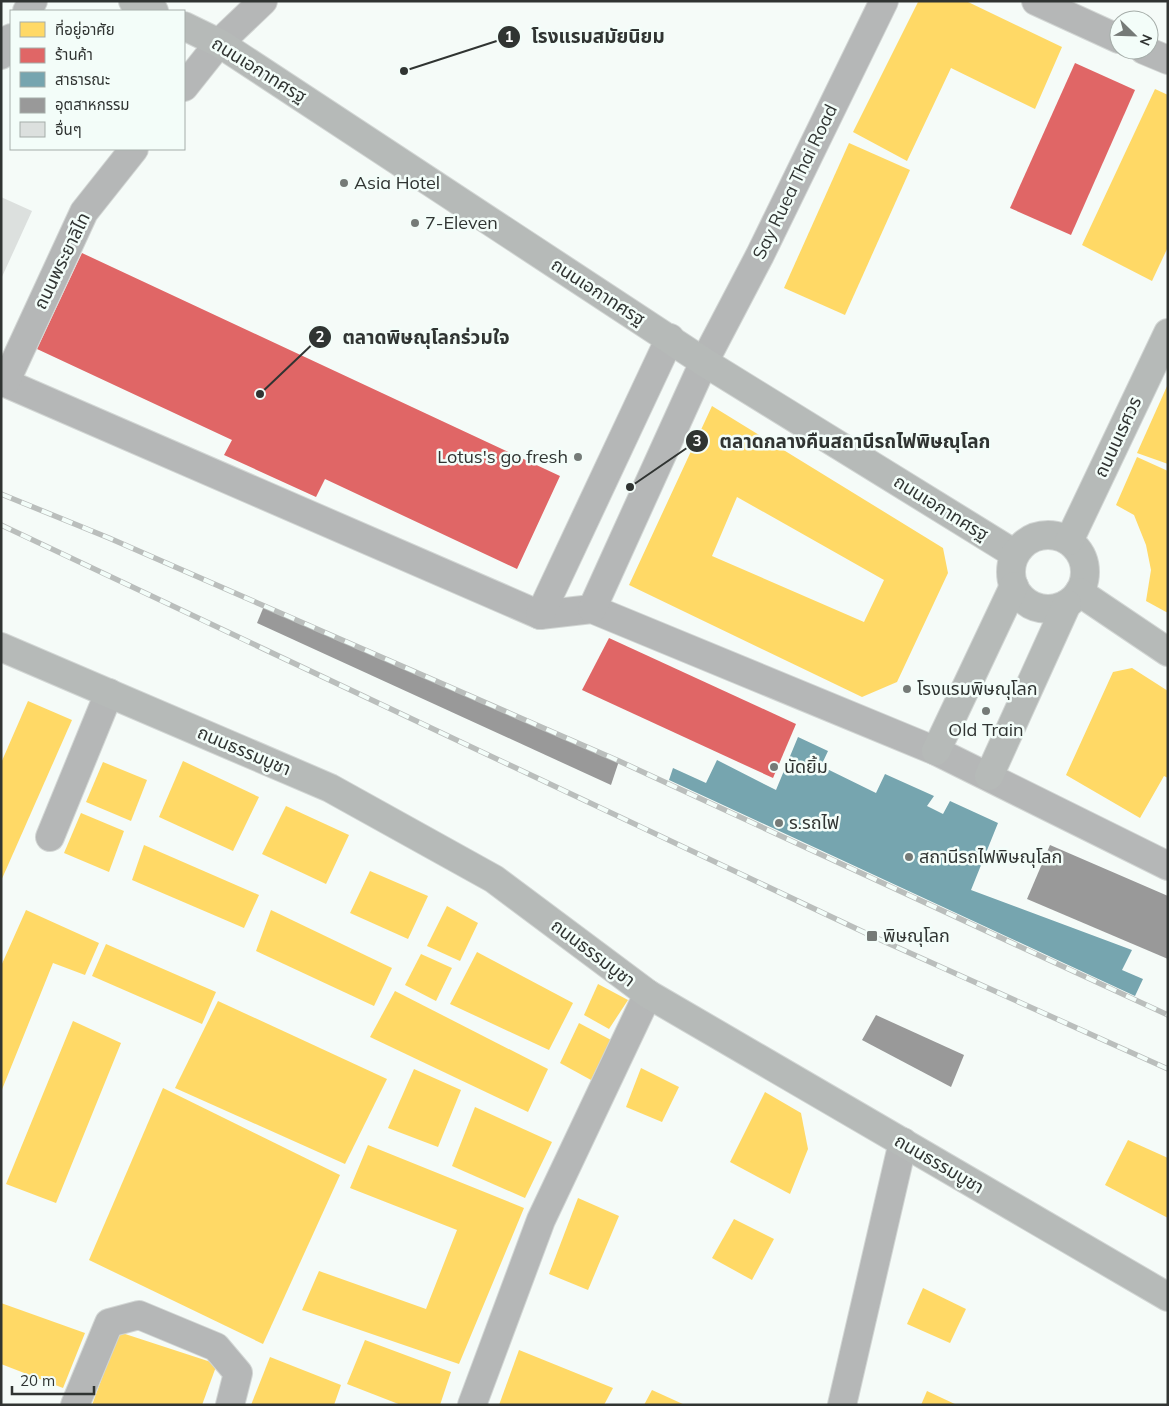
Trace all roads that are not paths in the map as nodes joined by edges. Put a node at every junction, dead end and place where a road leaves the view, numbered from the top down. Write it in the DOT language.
graph roads {
  1 [pos="133,1"];
  2 [pos="263,1"];
  3 [pos="884,1"];
  4 [pos="1036,1"];
  5 [pos="152,10"];
  6 [pos="185,26"];
  7 [pos="1109,34"];
  8 [pos="10,40"];
  9 [pos="219,43"];
  10 [pos="1,55"];
  11 [pos="185,85"];
  12 [pos="133,150"];
  13 [pos="1168,333"];
  14 [pos="670,338"];
  15 [pos="704,362"];
  16 [pos="3,382"];
  17 [pos="1069,541"];
  18 [pos="1015,554"];
  19 [pos="1014,586"];
  20 [pos="1073,598"];
  21 [pos="592,608"];
  22 [pos="540,615"];
  23 [pos="1,646"];
  24 [pos="1168,652"];
  25 [pos="109,693"];
  26 [pos="936,751"];
  27 [pos="989,776"];
  28 [pos="50,837"];
  29 [pos="1168,866"];
  30 [pos="648,994"];
  31 [pos="903,1142"];
  32 [pos="1168,1297"];
  33 [pos="74,1405"];
  34 [pos="230,1405"];
  35 [pos="472,1405"];
  36 [pos="842,1405"];
  1 -- 5 [label="main road"];
  2 -- 9 [label="street"];
  3 -- 15 [label="street, Say Ruea Thai Road"];
  4 -- 7 [label="street"];
  6 -- 9 [label="main road, ถนนเอกาทศรฐ"];
  8 -- 10 [label="street"];
  9 -- 11 [label="street"];
  9 -- 14 [label="main road, ถนนเอกาทศรฐ"];
  12 -- 16 [label="street, ถนนพระยาลิไท"];
  13 -- 17 [label="main road, ถนนนเรศวร"];
  14 -- 15 [label="main road, ถนนเอกาทศรฐ"];
  14 -- 22 [label="street"];
  15 -- 18 [label="main road, ถนนเอกาทศรฐ"];
  15 -- 21 [label="street, Say Ruea Thai Road"];
  16 -- 22 [label="street"];
  17 -- 18 [label="main road"];
  17 -- 20 [label="main road"];
  18 -- 19 [label="main road"];
  19 -- 20 [label="main road"];
  19 -- 26 [label="main road"];
  20 -- 24 [label="main road"];
  20 -- 27 [label="main road"];
  21 -- 22 [label="street"];
  21 -- 26 [label="street"];
  23 -- 25 [label="main road, ถนนธรรมบูชา"];
  25 -- 28 [label="street"];
  25 -- 30 [label="main road, ถนนธรรมบูชา"];
  26 -- 27 [label="street"];
  27 -- 29 [label="street"];
  30 -- 31 [label="main road, ถนนธรรมบูชา"];
  30 -- 35 [label="street"];
  31 -- 32 [label="main road, ถนนธรรมบูชา"];
  31 -- 36 [label="street"];
  33 -- 34 [label="street"];
}
